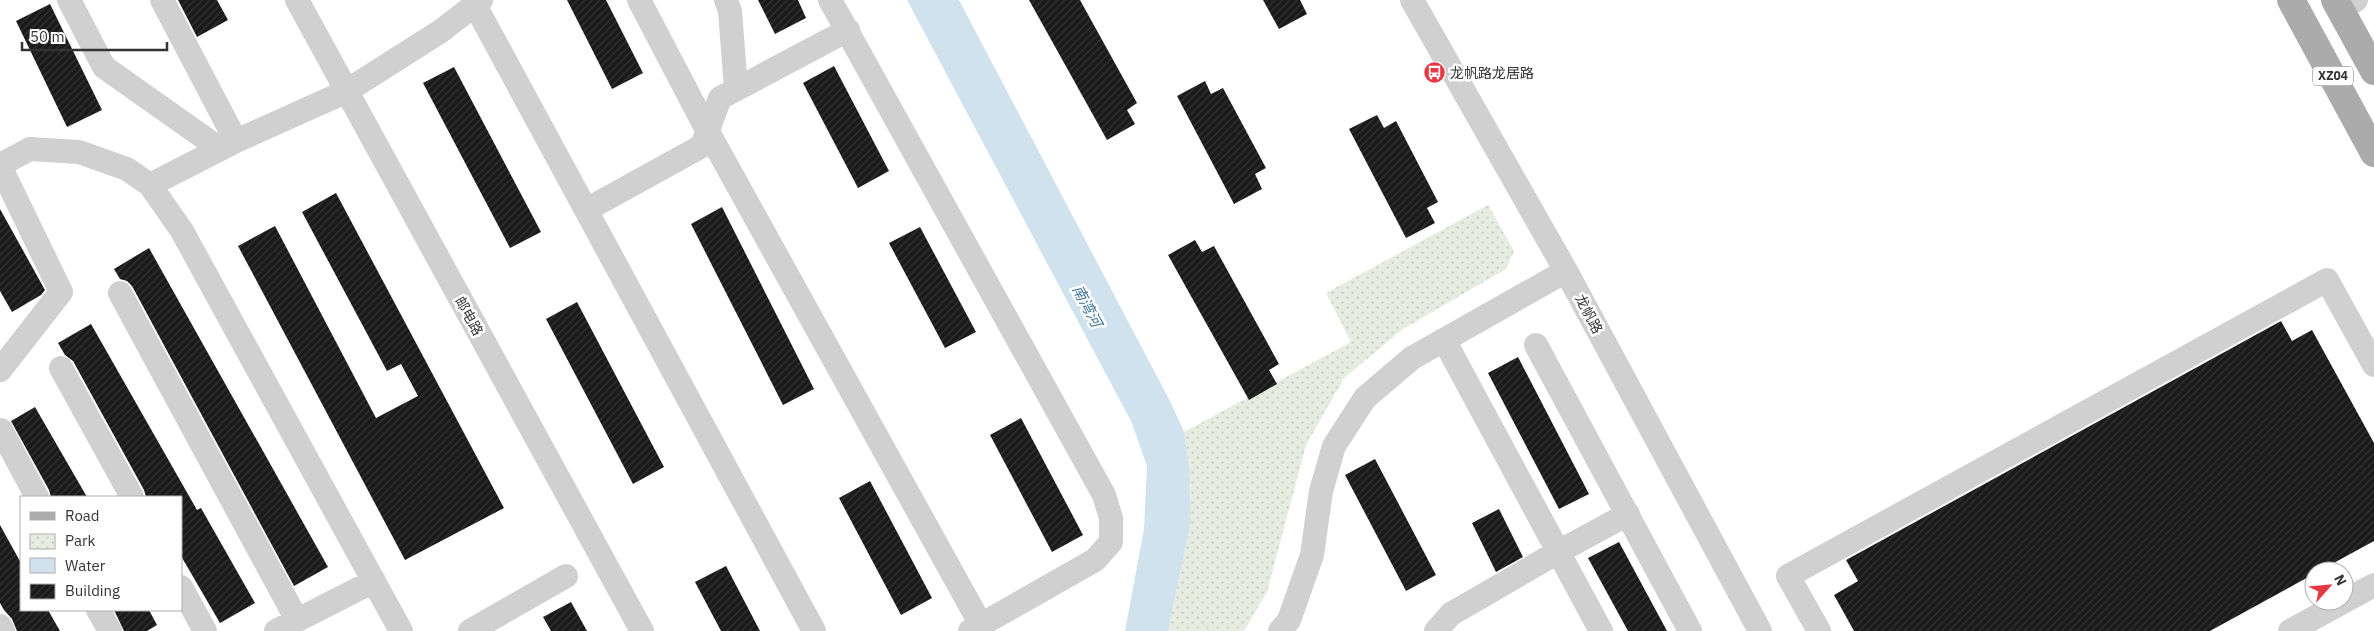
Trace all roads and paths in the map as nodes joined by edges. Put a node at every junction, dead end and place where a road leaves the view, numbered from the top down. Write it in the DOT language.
graph roads {
  1 [pos="69,0"];
  2 [pos="162,0"];
  3 [pos="297,0"];
  4 [pos="638,0"];
  5 [pos="726,0"];
  6 [pos="830,0"];
  7 [pos="1412,0"];
  8 [pos="2291,0"];
  9 [pos="478,3"];
  10 [pos="2344,3"];
  11 [pos="848,30"];
  12 [pos="2374,72"];
  13 [pos="736,89"];
  14 [pos="345,92"];
  15 [pos="708,130"];
  16 [pos="228,145"];
  17 [pos="2374,153"];
  18 [pos="0,165"];
  19 [pos="150,185"];
  20 [pos="586,210"];
  21 [pos="1566,271"];
  22 [pos="120,293"];
  23 [pos="1444,340"];
  24 [pos="1536,345"];
  25 [pos="2,361"];
  26 [pos="2374,365"];
  27 [pos="61,368"];
  28 [pos="1,430"];
  29 [pos="36,496"];
  30 [pos="131,496"];
  31 [pos="1628,514"];
  32 [pos="1558,552"];
  33 [pos="566,576"];
  34 [pos="374,581"];
  35 [pos="2374,585"];
  36 [pos="182,590"];
  37 [pos="99,611"];
  38 [pos="297,620"];
  39 [pos="509,622"];
  40 [pos="0,626"];
  41 [pos="975,628"];
  42 [pos="3,631"];
  43 [pos="110,631"];
  44 [pos="205,631"];
  45 [pos="276,631"];
  46 [pos="401,631"];
  47 [pos="470,631"];
  48 [pos="642,631"];
  49 [pos="814,631"];
  50 [pos="1280,631"];
  51 [pos="1436,631"];
  52 [pos="1600,631"];
  53 [pos="1690,631"];
  54 [pos="1760,631"];
  55 [pos="1819,631"];
  56 [pos="2290,631"];
  1 -- 16 [label="street"];
  2 -- 16 [label="street"];
  3 -- 14 [label="street, 邮电路"];
  4 -- 15 [label="street"];
  5 -- 13 [label="street"];
  6 -- 11 [label="street"];
  7 -- 21 [label="street, 龙帆路"];
  8 -- 17 [label="main road, XZ04"];
  9 -- 14 [label="street"];
  9 -- 20 [label="street"];
  10 -- 12 [label="main road, XZ04"];
  11 -- 13 [label="street"];
  11 -- 41 [label="street"];
  13 -- 15 [label="street"];
  14 -- 16 [label="street"];
  14 -- 48 [label="street, 邮电路"];
  15 -- 20 [label="street"];
  15 -- 41 [label="street"];
  16 -- 19 [label="street"];
  18 -- 19 [label="street"];
  18 -- 25 [label="street"];
  19 -- 34 [label="street"];
  20 -- 49 [label="street"];
  21 -- 23 [label="street"];
  21 -- 54 [label="street, 龙帆路"];
  22 -- 38 [label="street"];
  23 -- 32 [label="street"];
  23 -- 50 [label="street"];
  24 -- 31 [label="street"];
  26 -- 55 [label="street"];
  27 -- 30 [label="street"];
  28 -- 29 [label="street"];
  31 -- 32 [label="street"];
  31 -- 53 [label="street"];
  32 -- 51 [label="street"];
  32 -- 52 [label="street"];
  33 -- 39 [label="street"];
  34 -- 38 [label="street"];
  34 -- 46 [label="street"];
  35 -- 56 [label="street"];
  36 -- 44 [label="street"];
  37 -- 43 [label="street"];
  38 -- 45 [label="street"];
  39 -- 47 [label="street"];
  40 -- 42 [label="street"];
}
